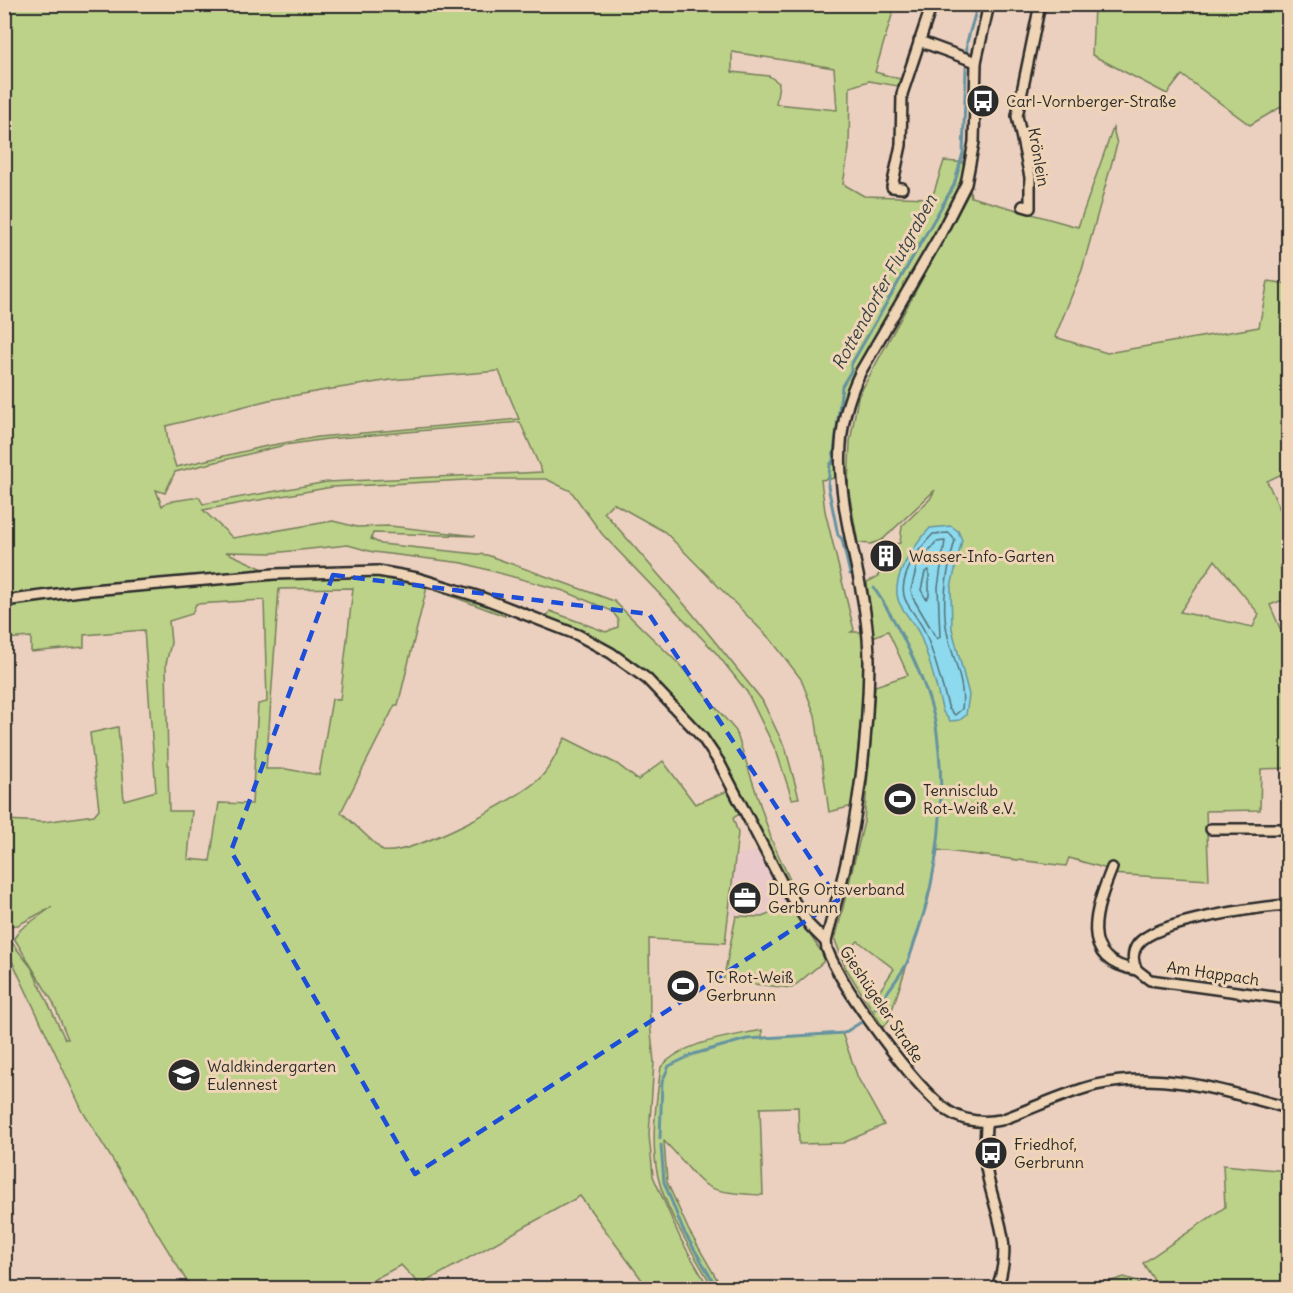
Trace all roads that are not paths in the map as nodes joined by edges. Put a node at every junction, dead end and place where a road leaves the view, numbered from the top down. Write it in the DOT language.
graph roads {
  1 [pos="932,4"];
  2 [pos="989,4"];
  3 [pos="1040,4"];
  4 [pos="920,41"];
  5 [pos="976,62"];
  6 [pos="881,186"];
  7 [pos="1030,208"];
  8 [pos="4,601"];
  9 [pos="1210,829"];
  10 [pos="1288,829"];
  11 [pos="1112,868"];
  12 [pos="1288,905"];
  13 [pos="826,945"];
  14 [pos="1137,970"];
  15 [pos="1288,999"];
  16 [pos="1288,1108"];
  17 [pos="986,1123"];
  18 [pos="997,1288"];
  1 -- 4 [label="street"];
  2 -- 5 [label="street"];
  3 -- 7 [label="street, Krönlein"];
  4 -- 5 [label="street"];
  4 -- 6 [label="street"];
  5 -- 13 [label="street"];
  8 -- 13 [label="street"];
  9 -- 10 [label="street"];
  11 -- 14 [label="street, Am Happach"];
  12 -- 14 [label="street"];
  13 -- 17 [label="street, Gieshügeler Straße"];
  14 -- 15 [label="street, Am Happach"];
  16 -- 17 [label="street, Gieshügeler Straße"];
  17 -- 18 [label="street"];
}
